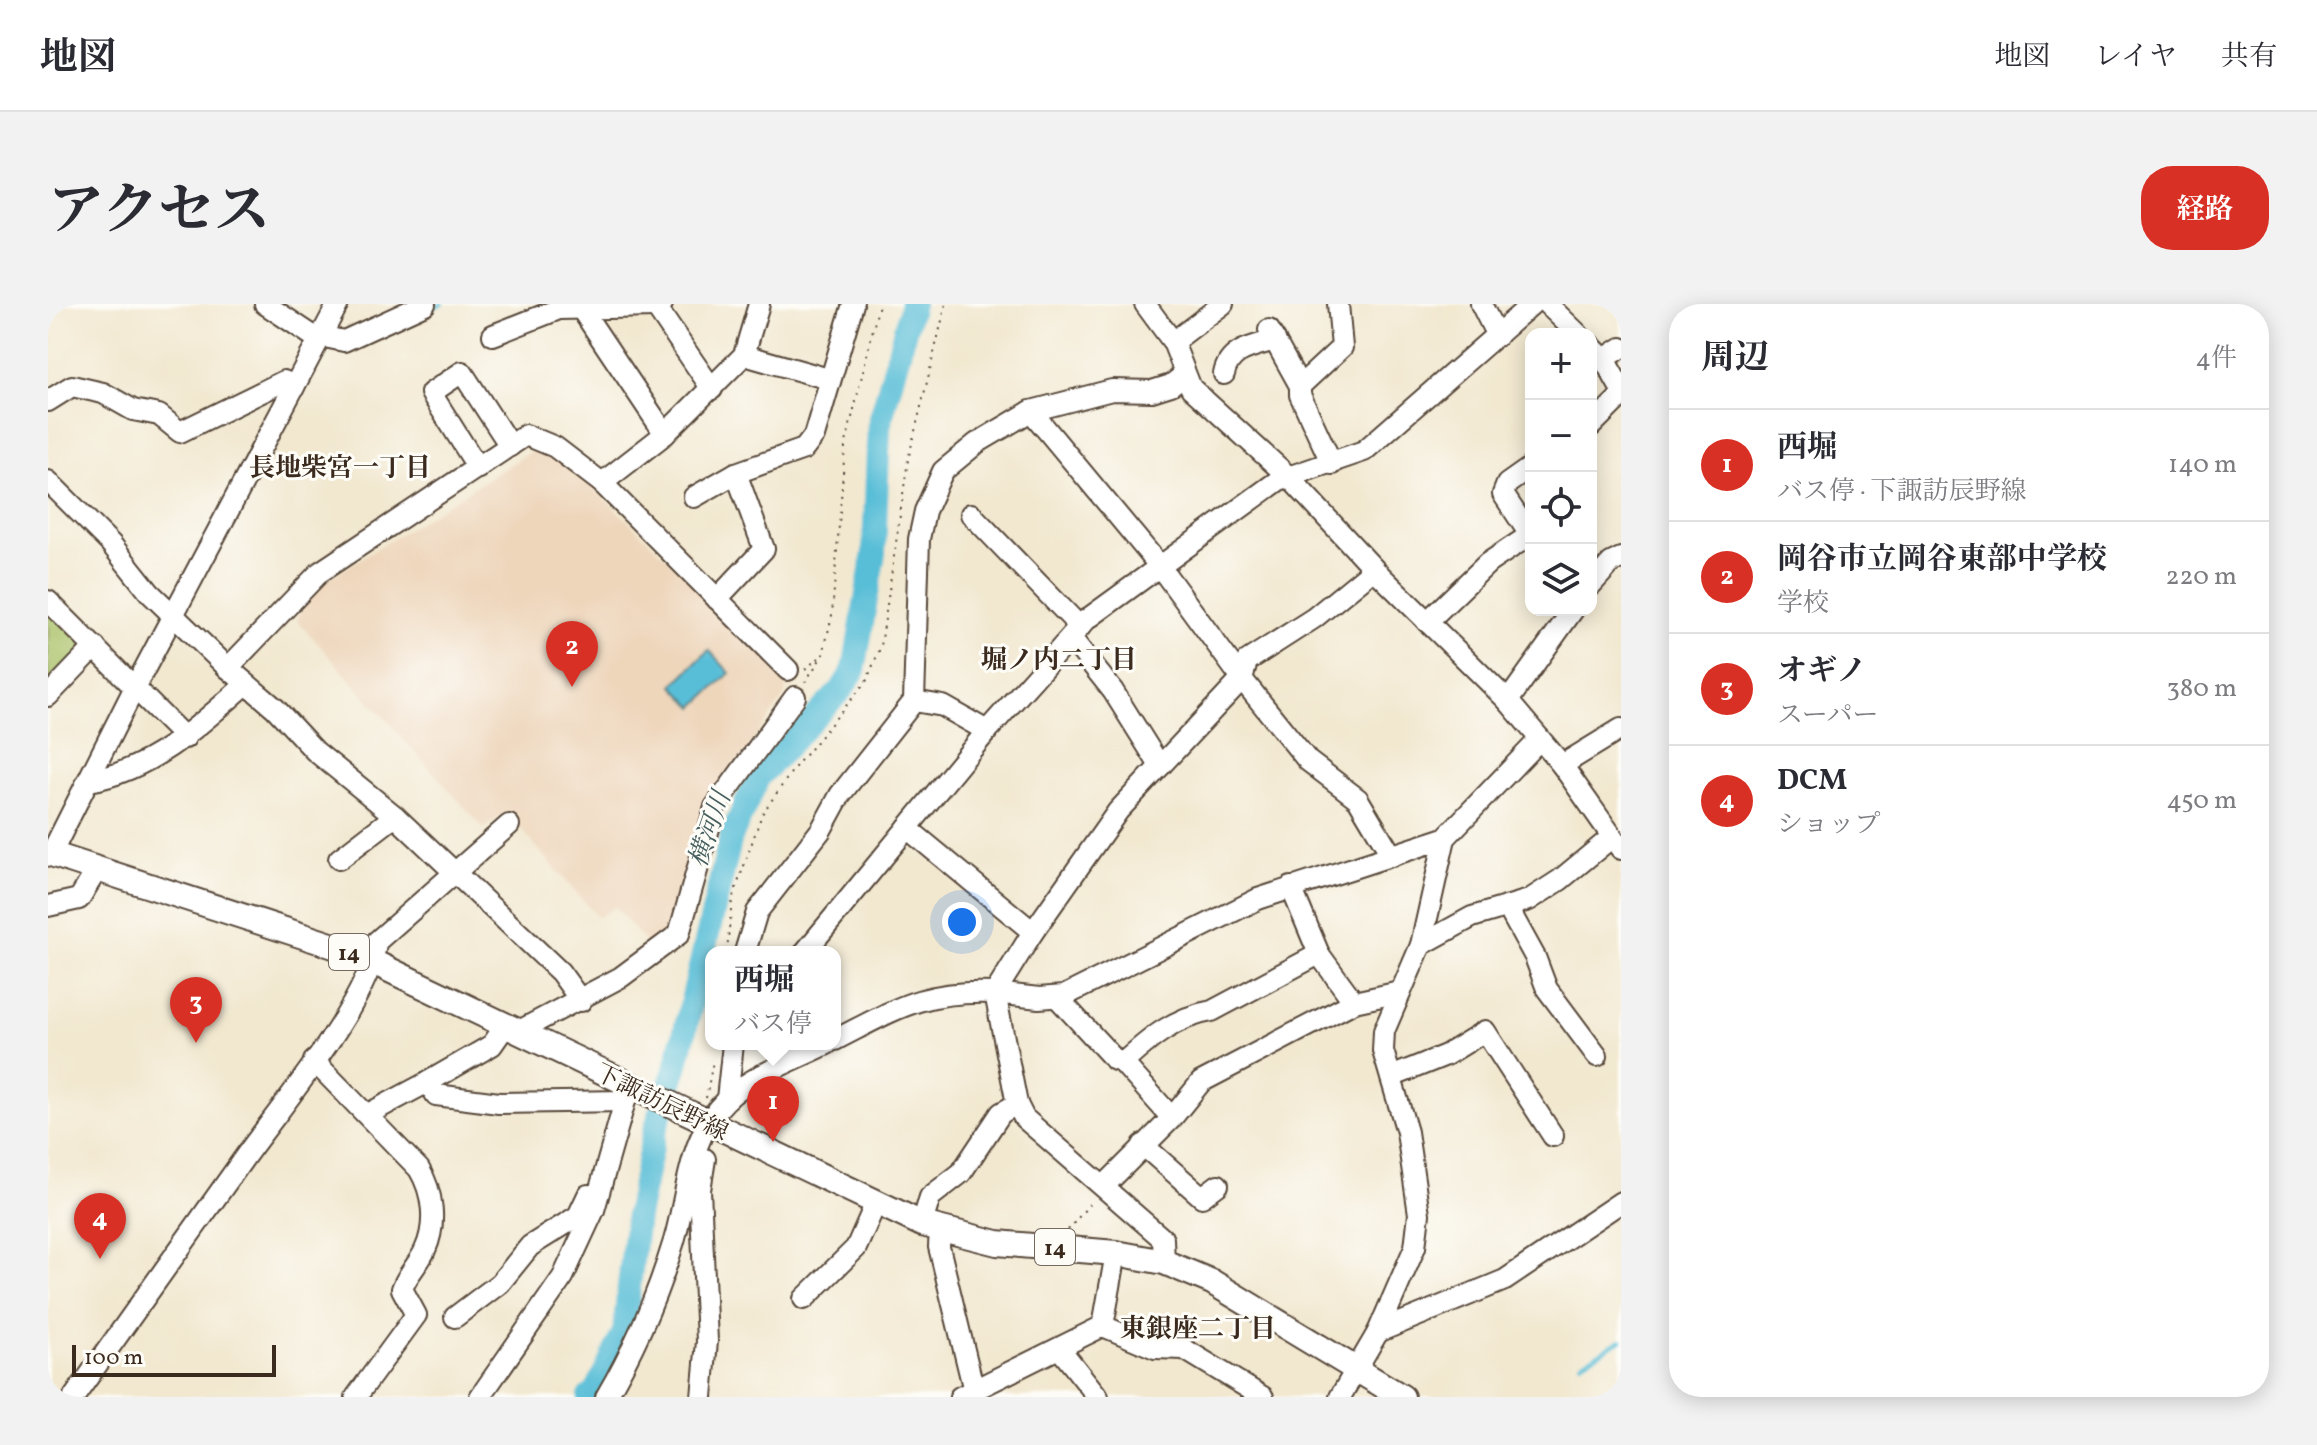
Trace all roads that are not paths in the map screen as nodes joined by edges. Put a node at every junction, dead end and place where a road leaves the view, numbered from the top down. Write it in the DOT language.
graph roads {
  1 [pos="265,304"];
  2 [pos="338,304"];
  3 [pos="425,304"];
  4 [pos="759,304"];
  5 [pos="853,304"];
  6 [pos="1223,304"];
  7 [pos="1338,304"];
  8 [pos="1481,304"];
  9 [pos="1532,304"];
  10 [pos="1547,304"];
  11 [pos="558,306"];
  12 [pos="659,306"];
  13 [pos="580,307"];
  14 [pos="1154,308"];
  15 [pos="1572,328"];
  16 [pos="493,335"];
  17 [pos="1497,336"];
  18 [pos="320,338"];
  19 [pos="1173,342"];
  20 [pos="1605,351"];
  21 [pos="744,355"];
  22 [pos="1224,374"];
  23 [pos="1184,375"];
  24 [pos="829,379"];
  25 [pos="1300,386"];
  26 [pos="294,387"];
  27 [pos="712,389"];
  28 [pos="1621,389"];
  29 [pos="1621,396"];
  30 [pos="48,401"];
  31 [pos="1031,411"];
  32 [pos="1597,420"];
  33 [pos="665,434"];
  34 [pos="510,446"];
  35 [pos="1332,464"];
  36 [pos="478,468"];
  37 [pos="1525,471"];
  38 [pos="736,473"];
  39 [pos="1290,478"];
  40 [pos="48,481"];
  41 [pos="602,483"];
  42 [pos="694,497"];
  43 [pos="971,514"];
  44 [pos="1528,544"];
  45 [pos="1525,549"];
  46 [pos="1621,558"];
  47 [pos="1158,564"];
  48 [pos="1374,569"];
  49 [pos="1597,578"];
  50 [pos="717,599"];
  51 [pos="48,601"];
  52 [pos="174,613"];
  53 [pos="1569,616"];
  54 [pos="1427,622"];
  55 [pos="1075,632"];
  56 [pos="95,647"];
  57 [pos="228,668"];
  58 [pos="788,670"];
  59 [pos="1242,679"];
  60 [pos="245,685"];
  61 [pos="135,687"];
  62 [pos="48,696"];
  63 [pos="795,697"];
  64 [pos="914,701"];
  65 [pos="1508,701"];
  66 [pos="1621,729"];
  67 [pos="987,731"];
  68 [pos="185,738"];
  69 [pos="1540,739"];
  70 [pos="1562,765"];
  71 [pos="1160,766"];
  72 [pos="89,781"];
  73 [pos="395,816"];
  74 [pos="509,825"];
  75 [pos="907,828"];
  76 [pos="1615,834"];
  77 [pos="1445,838"];
  78 [pos="50,854"];
  79 [pos="1392,856"];
  80 [pos="339,859"];
  81 [pos="98,868"];
  82 [pos="455,873"];
  83 [pos="1291,887"];
  84 [pos="48,906"];
  85 [pos="1508,908"];
  86 [pos="1033,932"];
  87 [pos="1421,945"];
  88 [pos="747,946"];
  89 [pos="810,946"];
  90 [pos="1319,954"];
  91 [pos="375,963"];
  92 [pos="1400,992"];
  93 [pos="995,993"];
  94 [pos="1057,997"];
  95 [pos="581,1001"];
  96 [pos="1358,1002"];
  97 [pos="1386,1026"];
  98 [pos="513,1028"];
  99 [pos="841,1037"];
  100 [pos="732,1050"];
  101 [pos="816,1050"];
  102 [pos="1597,1056"];
  103 [pos="314,1061"];
  104 [pos="1123,1063"];
  105 [pos="1391,1077"];
  106 [pos="428,1082"];
  107 [pos="630,1092"];
  108 [pos="727,1099"];
  109 [pos="1017,1104"];
  110 [pos="368,1114"];
  111 [pos="1172,1118"];
  112 [pos="702,1121"];
  113 [pos="1553,1136"];
  114 [pos="1143,1145"];
  115 [pos="605,1173"];
  116 [pos="1105,1185"];
  117 [pos="1218,1185"];
  118 [pos="1621,1202"];
  119 [pos="875,1205"];
  120 [pos="931,1227"];
  121 [pos="1116,1253"];
  122 [pos="1164,1262"];
  123 [pos="804,1299"];
  124 [pos="455,1317"];
  125 [pos="1103,1326"];
  126 [pos="1378,1332"];
  127 [pos="1060,1349"];
  128 [pos="1357,1371"];
  129 [pos="977,1393"];
  130 [pos="74,1397"];
  131 [pos="356,1397"];
  132 [pos="480,1397"];
  133 [pos="606,1397"];
  134 [pos="702,1397"];
  135 [pos="1098,1397"];
  136 [pos="1263,1397"];
  137 [pos="1340,1397"];
  138 [pos="1402,1397"];
  1 -- 18 [label="street"];
  2 -- 18 [label="street"];
  3 -- 18 [label="street"];
  4 -- 21 [label="street"];
  5 -- 24 [label="street"];
  6 -- 19 [label="street"];
  7 -- 25 [label="street"];
  8 -- 17 [label="street"];
  9 -- 17 [label="street"];
  10 -- 15 [label="street"];
  11 -- 13 [label="street"];
  11 -- 16 [label="street"];
  12 -- 13 [label="street"];
  12 -- 27 [label="street"];
  13 -- 33 [label="street"];
  14 -- 19 [label="street"];
  17 -- 35 [label="street"];
  18 -- 26 [label="street"];
  19 -- 23 [label="street"];
  20 -- 28 [label="street"];
  21 -- 24 [label="street"];
  21 -- 27 [label="street"];
  22 -- 25 [label="street"];
  23 -- 31 [label="street"];
  23 -- 39 [label="street"];
  24 -- 38 [label="street"];
  25 -- 35 [label="street"];
  26 -- 30 [label="street"];
  26 -- 52 [label="street"];
  27 -- 33 [label="street"];
  29 -- 32 [label="street"];
  31 -- 47 [label="street"];
  31 -- 64 [label="street"];
  33 -- 41 [label="street"];
  34 -- 36 [label="street"];
  34 -- 36 [label="street"];
  34 -- 41 [label="street"];
  35 -- 39 [label="street"];
  36 -- 57 [label="street"];
  37 -- 44 [label="street"];
  38 -- 42 [label="street"];
  38 -- 50 [label="street"];
  39 -- 47 [label="street"];
  39 -- 48 [label="street"];
  40 -- 52 [label="street"];
  41 -- 50 [label="street"];
  43 -- 55 [label="street"];
  45 -- 54 [label="street"];
  46 -- 49 [label="street"];
  47 -- 55 [label="street"];
  47 -- 59 [label="street"];
  48 -- 54 [label="street"];
  48 -- 59 [label="street"];
  50 -- 58 [label="street"];
  51 -- 56 [label="street"];
  52 -- 57 [label="street"];
  52 -- 61 [label="street"];
  53 -- 65 [label="street"];
  54 -- 65 [label="street"];
  55 -- 67 [label="street"];
  55 -- 71 [label="street"];
  56 -- 61 [label="street"];
  56 -- 62 [label="street"];
  57 -- 60 [label="street"];
  59 -- 71 [label="street"];
  59 -- 79 [label="street"];
  60 -- 68 [label="street"];
  60 -- 73 [label="street"];
  61 -- 68 [label="street"];
  61 -- 72 [label="street"];
  63 -- 95 [label="street"];
  64 -- 67 [label="street"];
  64 -- 88 [label="street"];
  65 -- 69 [label="street"];
  66 -- 70 [label="street"];
  67 -- 75 [label="street"];
  68 -- 72 [label="street"];
  69 -- 70 [label="street"];
  69 -- 77 [label="street"];
  70 -- 76 [label="street"];
  71 -- 86 [label="street"];
  72 -- 78 [label="street"];
  73 -- 80 [label="street"];
  73 -- 82 [label="street"];
  74 -- 82 [label="street"];
  75 -- 86 [label="street"];
  75 -- 89 [label="street"];
  76 -- 85 [label="street"];
  77 -- 79 [label="street"];
  77 -- 87 [label="street"];
  78 -- 81 [label="main road, 下諏訪辰野線 / 14"];
  79 -- 83 [label="street"];
  81 -- 84 [label="street"];
  81 -- 91 [label="main road, 下諏訪辰野線 / 14"];
  82 -- 91 [label="street"];
  82 -- 95 [label="street"];
  83 -- 90 [label="street"];
  83 -- 94 [label="street"];
  85 -- 87 [label="street"];
  85 -- 102 [label="street"];
  86 -- 93 [label="street"];
  87 -- 92 [label="street"];
  90 -- 96 [label="street"];
  90 -- 104 [label="street"];
  91 -- 98 [label="main road, 下諏訪辰野線 / 14"];
  91 -- 103 [label="street"];
  92 -- 96 [label="street"];
  92 -- 97 [label="street"];
  93 -- 94 [label="street"];
  93 -- 99 [label="street"];
  93 -- 109 [label="street"];
  94 -- 104 [label="street"];
  95 -- 98 [label="street"];
  96 -- 97 [label="street"];
  96 -- 111 [label="street"];
  97 -- 105 [label="street"];
  98 -- 106 [label="street"];
  98 -- 107 [label="main road, 下諏訪辰野線 / 14"];
  100 -- 108 [label="street"];
  101 -- 108 [label="street"];
  103 -- 110 [label="street"];
  103 -- 130 [label="street"];
  104 -- 111 [label="street"];
  105 -- 113 [label="street"];
  105 -- 126 [label="street"];
  106 -- 107 [label="street"];
  106 -- 110 [label="street"];
  107 -- 112 [label="main road, 下諏訪辰野線 / 14"];
  107 -- 115 [label="street"];
  108 -- 112 [label="street"];
  109 -- 116 [label="street"];
  109 -- 120 [label="street"];
  110 -- 131 [label="street"];
  111 -- 114 [label="street"];
  112 -- 119 [label="main road, 下諏訪辰野線 / 14"];
  112 -- 133 [label="street"];
  112 -- 134 [label="street"];
  114 -- 116 [label="street"];
  114 -- 117 [label="street"];
  115 -- 124 [label="street"];
  115 -- 132 [label="street"];
  116 -- 122 [label="street"];
  118 -- 126 [label="street"];
  119 -- 120 [label="main road, 下諏訪辰野線 / 14"];
  119 -- 123 [label="street"];
  120 -- 121 [label="main road, 下諏訪辰野線 / 14"];
  120 -- 129 [label="street"];
  121 -- 122 [label="main road, 下諏訪辰野線 / 14"];
  121 -- 125 [label="street"];
  122 -- 128 [label="main road, 下諏訪辰野線 / 14"];
  125 -- 127 [label="street"];
  125 -- 136 [label="street"];
  126 -- 128 [label="street"];
  127 -- 129 [label="street"];
  127 -- 135 [label="street"];
  128 -- 137 [label="street"];
  128 -- 138 [label="main road, 下諏訪辰野線 / 14"];
}
